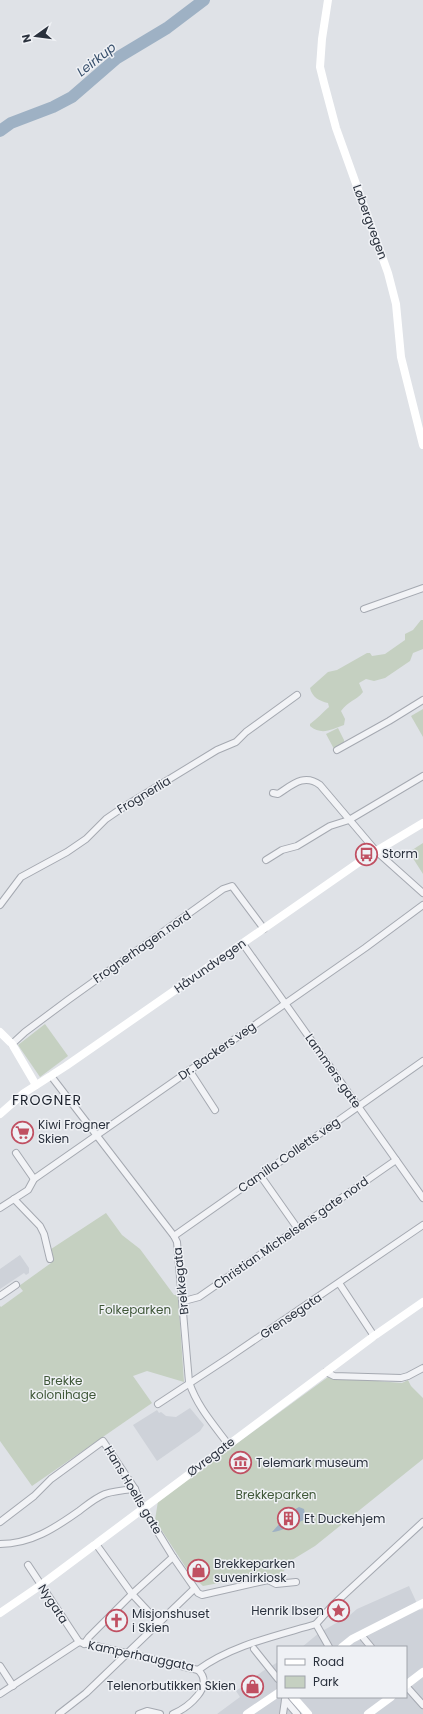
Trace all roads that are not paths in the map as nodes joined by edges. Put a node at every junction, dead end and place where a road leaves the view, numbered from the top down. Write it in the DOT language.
graph roads {
  1 [pos="328,0"];
  2 [pos="423,445"];
  3 [pos="423,588"];
  4 [pos="364,609"];
  5 [pos="297,695"];
  6 [pos="423,700"];
  7 [pos="337,750"];
  8 [pos="423,776"];
  9 [pos="273,793"];
  10 [pos="349,820"];
  11 [pos="423,823"];
  12 [pos="376,851"];
  13 [pos="266,860"];
  14 [pos="423,893"];
  15 [pos="0,905"];
  16 [pos="423,905"];
  17 [pos="264,929"];
  18 [pos="243,944"];
  19 [pos="285,1002"];
  20 [pos="0,1032"];
  21 [pos="12,1044"];
  22 [pos="423,1061"];
  23 [pos="189,1070"];
  24 [pos="52,1076"];
  25 [pos="36,1086"];
  26 [pos="358,1106"];
  27 [pos="215,1110"];
  28 [pos="0,1114"];
  29 [pos="97,1135"];
  30 [pos="16,1153"];
  31 [pos="396,1160"];
  32 [pos="260,1175"];
  33 [pos="34,1179"];
  34 [pos="423,1198"];
  35 [pos="14,1199"];
  36 [pos="0,1208"];
  37 [pos="423,1225"];
  38 [pos="298,1229"];
  39 [pos="174,1236"];
  40 [pos="50,1259"];
  41 [pos="339,1283"];
  42 [pos="16,1285"];
  43 [pos="0,1296"];
  44 [pos="184,1301"];
  45 [pos="423,1302"];
  46 [pos="374,1336"];
  47 [pos="423,1368"];
  48 [pos="326,1372"];
  49 [pos="190,1382"];
  50 [pos="158,1404"];
  51 [pos="228,1444"];
  52 [pos="135,1490"];
  53 [pos="143,1508"];
  54 [pos="0,1522"];
  55 [pos="423,1522"];
  56 [pos="0,1544"];
  57 [pos="96,1544"];
  58 [pos="173,1557"];
  59 [pos="28,1565"];
  60 [pos="296,1582"];
  61 [pos="41,1585"];
  62 [pos="194,1589"];
  63 [pos="132,1594"];
  64 [pos="423,1603"];
  65 [pos="0,1613"];
  66 [pos="159,1623"];
  67 [pos="316,1624"];
  68 [pos="361,1635"];
  69 [pos="82,1643"];
  70 [pos="328,1646"];
  71 [pos="344,1646"];
  72 [pos="370,1646"];
  73 [pos="254,1648"];
  74 [pos="127,1654"];
  75 [pos="0,1666"];
  76 [pos="198,1670"];
  77 [pos="423,1672"];
  78 [pos="277,1678"];
  79 [pos="407,1685"];
  80 [pos="13,1686"];
  81 [pos="407,1687"];
  82 [pos="0,1694"];
  83 [pos="277,1694"];
  84 [pos="294,1698"];
  85 [pos="390,1698"];
  86 [pos="423,1705"];
  87 [pos="59,1714"];
  88 [pos="139,1714"];
  89 [pos="160,1714"];
  90 [pos="173,1714"];
  91 [pos="247,1714"];
  92 [pos="283,1714"];
  93 [pos="297,1714"];
  94 [pos="308,1714"];
  95 [pos="368,1714"];
  1 -- 2 [label="street, Løbergvegen"];
  3 -- 4 [label="street"];
  5 -- 15 [label="street, Frognerlia"];
  6 -- 7 [label="street"];
  8 -- 10 [label="street"];
  9 -- 10 [label="street"];
  10 -- 12 [label="street"];
  10 -- 13 [label="street"];
  11 -- 12 [label="street, Håvundvegen"];
  12 -- 14 [label="street"];
  12 -- 17 [label="street, Håvundvegen"];
  16 -- 19 [label="street, Dr. Backers veg"];
  17 -- 18 [label="street, Håvundvegen"];
  17 -- 21 [label="street, Frognerhagen nord"];
  18 -- 19 [label="street, Lammers gate"];
  18 -- 24 [label="street, Håvundvegen"];
  19 -- 23 [label="street, Dr. Backers veg"];
  19 -- 26 [label="street, Lammers gate"];
  20 -- 21 [label="street"];
  21 -- 25 [label="street"];
  22 -- 26 [label="street, Camilla Colletts veg"];
  23 -- 27 [label="street"];
  23 -- 29 [label="street, Dr. Backers veg"];
  24 -- 25 [label="street, Håvundvegen"];
  24 -- 29 [label="street, Brekkegata"];
  25 -- 28 [label="street, Håvundvegen"];
  26 -- 31 [label="street, Lammers gate"];
  26 -- 32 [label="street, Camilla Colletts veg"];
  29 -- 33 [label="street, Dr. Backers veg"];
  29 -- 39 [label="street, Brekkegata"];
  30 -- 33 [label="street"];
  31 -- 34 [label="street, Lammers gate"];
  31 -- 38 [label="street, Christian Michelsens gate nord"];
  32 -- 38 [label="street"];
  32 -- 39 [label="street, Camilla Colletts veg"];
  33 -- 35 [label="street, Dr. Backers veg"];
  35 -- 36 [label="street, Dr. Backers veg"];
  35 -- 40 [label="street"];
  37 -- 41 [label="street, Grensegata"];
  38 -- 44 [label="street, Christian Michelsens gate nord"];
  39 -- 44 [label="street, Brekkegata"];
  41 -- 46 [label="street"];
  41 -- 49 [label="street, Grensegata"];
  42 -- 43 [label="street"];
  44 -- 49 [label="street, Brekkegata"];
  45 -- 46 [label="street, Øvregate"];
  46 -- 48 [label="street, Øvregate"];
  47 -- 48 [label="street"];
  48 -- 51 [label="street, Øvregate"];
  49 -- 50 [label="street, Grensegata"];
  49 -- 51 [label="street, Brekkegata"];
  51 -- 53 [label="street, Øvregate"];
  52 -- 53 [label="street, Hans Hoells gate"];
  52 -- 54 [label="street, Hans Hoells gate"];
  52 -- 56 [label="street"];
  53 -- 57 [label="street, Øvregate"];
  53 -- 58 [label="street, Hans Hoells gate"];
  55 -- 67 [label="street"];
  57 -- 61 [label="street, Øvregate"];
  57 -- 63 [label="street"];
  58 -- 62 [label="street, Hans Hoells gate"];
  58 -- 63 [label="street"];
  59 -- 61 [label="street, Nygata"];
  60 -- 62 [label="street"];
  61 -- 65 [label="street, Øvregate"];
  61 -- 69 [label="street, Nygata"];
  62 -- 66 [label="street"];
  63 -- 66 [label="street"];
  63 -- 69 [label="street"];
  64 -- 68 [label="street"];
  66 -- 74 [label="street"];
  67 -- 70 [label="street"];
  67 -- 76 [label="street, Kamperhauggata"];
  68 -- 71 [label="street"];
  68 -- 72 [label="street"];
  69 -- 74 [label="street, Kamperhauggata"];
  69 -- 80 [label="street"];
  73 -- 78 [label="street"];
  74 -- 76 [label="street, Kamperhauggata"];
  74 -- 87 [label="street"];
  75 -- 80 [label="street"];
  76 -- 90 [label="street"];
  77 -- 79 [label="street"];
  80 -- 82 [label="street"];
  81 -- 86 [label="street"];
  83 -- 91 [label="street"];
  84 -- 94 [label="street"];
  85 -- 95 [label="street"];
  88 -- 89 [label="street"];
  92 -- 93 [label="street"];
}
